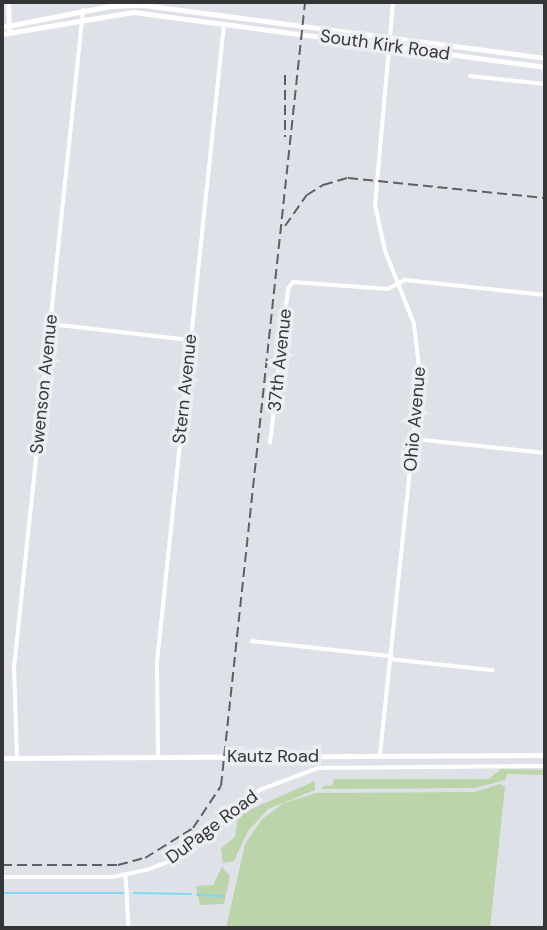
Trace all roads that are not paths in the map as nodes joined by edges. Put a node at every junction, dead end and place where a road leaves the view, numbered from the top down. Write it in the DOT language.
graph roads {
  1 [pos="8,2"];
  2 [pos="393,2"];
  3 [pos="83,11"];
  4 [pos="85,18"];
  5 [pos="224,23"];
  6 [pos="5,26"];
  7 [pos="9,33"];
  8 [pos="2,34"];
  9 [pos="389,37"];
  10 [pos="388,45"];
  11 [pos="545,58"];
  12 [pos="545,66"];
  13 [pos="470,76"];
  14 [pos="545,84"];
  15 [pos="399,283"];
  16 [pos="545,295"];
  17 [pos="50,324"];
  18 [pos="190,340"];
  19 [pos="414,439"];
  20 [pos="270,443"];
  21 [pos="545,453"];
  22 [pos="252,641"];
  23 [pos="391,657"];
  24 [pos="492,670"];
  25 [pos="545,755"];
  26 [pos="158,757"];
  27 [pos="380,757"];
  28 [pos="2,758"];
  29 [pos="17,758"];
  30 [pos="545,766"];
  31 [pos="126,876"];
  32 [pos="2,877"];
  33 [pos="129,928"];
  1 -- 6 [label="main road"];
  2 -- 9 [label="street, Ohio Avenue"];
  3 -- 4 [label="street, Swenson Avenue"];
  3 -- 6 [label="main road, South Kirk Road"];
  3 -- 9 [label="main road, South Kirk Road"];
  4 -- 5 [label="main road, South Kirk Road"];
  4 -- 7 [label="main road, South Kirk Road"];
  4 -- 17 [label="street, Swenson Avenue"];
  5 -- 10 [label="main road, South Kirk Road"];
  5 -- 18 [label="street, Stern Avenue"];
  6 -- 7 [label="main road"];
  7 -- 8 [label="main road, South Kirk Road"];
  9 -- 10 [label="street, Ohio Avenue"];
  9 -- 11 [label="main road, South Kirk Road"];
  10 -- 12 [label="main road, South Kirk Road"];
  10 -- 15 [label="street, Ohio Avenue"];
  13 -- 14 [label="street"];
  15 -- 16 [label="street, 37th Avenue"];
  15 -- 19 [label="street, Ohio Avenue"];
  15 -- 20 [label="street, 37th Avenue"];
  17 -- 18 [label="street"];
  17 -- 29 [label="street, Swenson Avenue"];
  18 -- 26 [label="street, Stern Avenue"];
  19 -- 21 [label="street"];
  19 -- 23 [label="street, Ohio Avenue"];
  22 -- 23 [label="street"];
  23 -- 24 [label="street"];
  23 -- 27 [label="street, Ohio Avenue"];
  25 -- 27 [label="main road, Kautz Road"];
  26 -- 27 [label="main road, Kautz Road"];
  26 -- 29 [label="main road, Kautz Road"];
  28 -- 29 [label="main road, Kautz Road"];
  30 -- 31 [label="street, DuPage Road"];
  31 -- 32 [label="street, DuPage Road"];
  31 -- 33 [label="street"];
}
